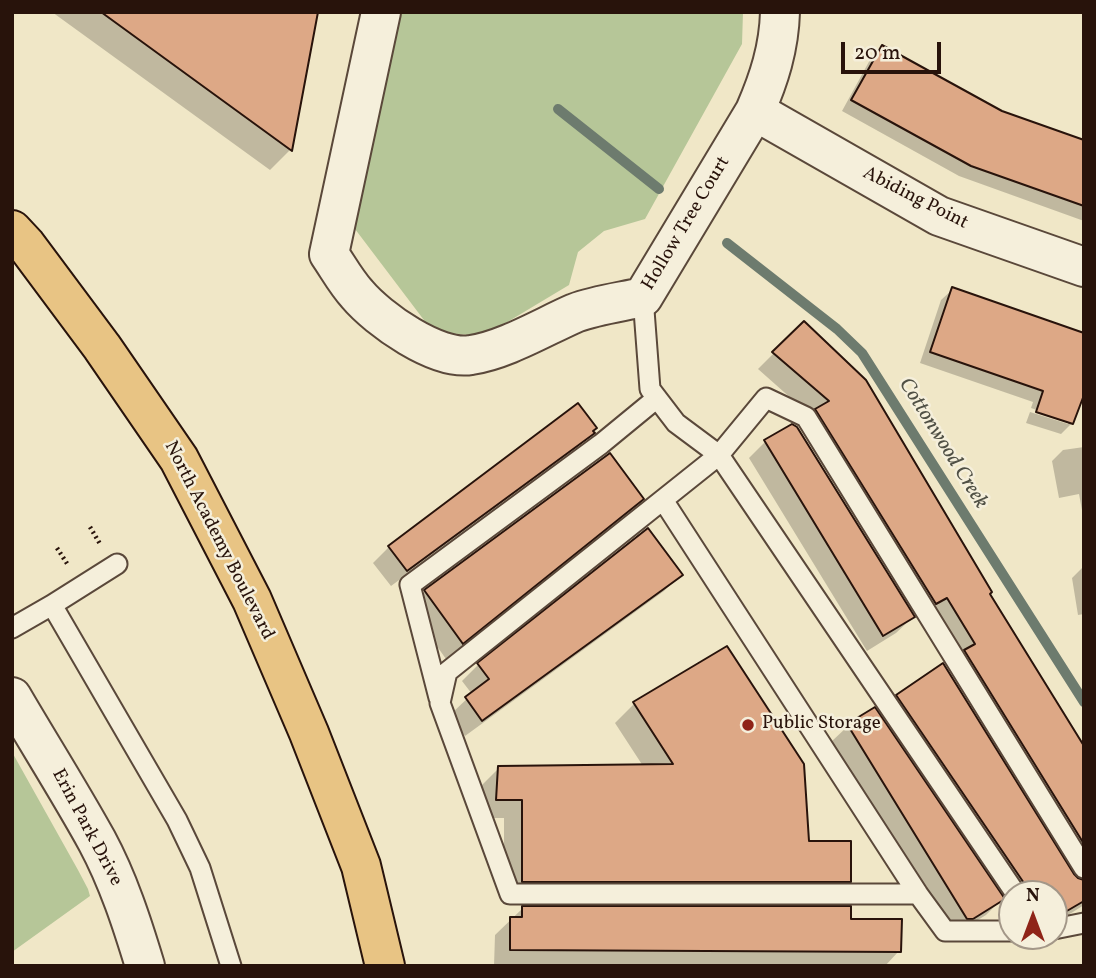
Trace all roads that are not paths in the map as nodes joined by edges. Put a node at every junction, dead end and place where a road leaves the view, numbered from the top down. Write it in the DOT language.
graph roads {
  1 [pos="381,12"];
  2 [pos="780,12"];
  3 [pos="755,111"];
  4 [pos="12,230"];
  5 [pos="1084,267"];
  6 [pos="643,297"];
  7 [pos="657,398"];
  8 [pos="719,455"];
  9 [pos="663,500"];
  10 [pos="117,564"];
  11 [pos="52,605"];
  12 [pos="12,628"];
  13 [pos="12,697"];
  14 [pos="440,703"];
  15 [pos="1084,868"];
  16 [pos="1007,880"];
  17 [pos="918,894"];
  18 [pos="998,932"];
  19 [pos="145,966"];
  20 [pos="231,966"];
  21 [pos="385,966"];
  1 -- 6 [label="street, Hollow Tree Court"];
  2 -- 3 [label="street, Hollow Tree Court"];
  3 -- 5 [label="street, Abiding Point"];
  3 -- 6 [label="street, Hollow Tree Court"];
  4 -- 21 [label="highway, North Academy Boulevard"];
  6 -- 7 [label="lane"];
  7 -- 8 [label="lane"];
  7 -- 14 [label="lane"];
  8 -- 9 [label="lane"];
  8 -- 15 [label="lane"];
  8 -- 16 [label="lane"];
  9 -- 14 [label="lane"];
  9 -- 17 [label="lane"];
  10 -- 11 [label="lane"];
  11 -- 12 [label="lane"];
  11 -- 20 [label="lane"];
  13 -- 19 [label="street, Erin Park Drive"];
  14 -- 17 [label="lane"];
  17 -- 18 [label="lane"];
}
